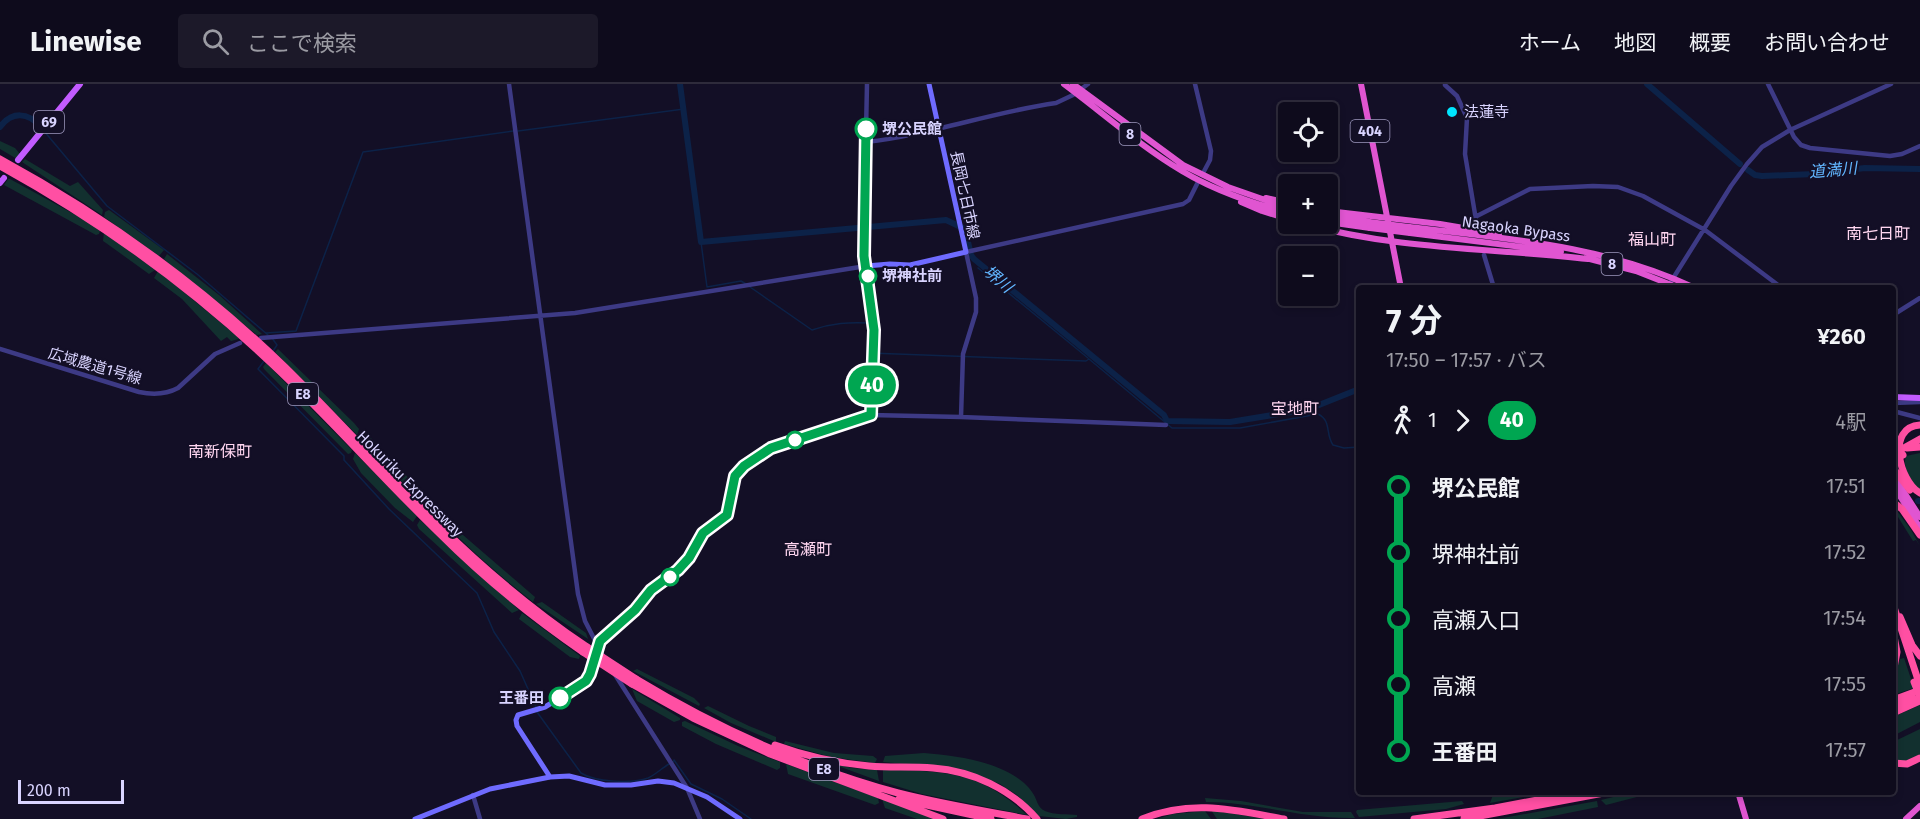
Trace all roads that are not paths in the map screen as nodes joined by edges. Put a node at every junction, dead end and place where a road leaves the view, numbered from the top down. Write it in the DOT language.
graph roads {
  1 [pos="80,84"];
  2 [pos="509,84"];
  3 [pos="867,84"];
  4 [pos="929,84"];
  5 [pos="1064,84"];
  6 [pos="1073,84"];
  7 [pos="1088,84"];
  8 [pos="1195,84"];
  9 [pos="1361,84"];
  10 [pos="1445,84"];
  11 [pos="1768,84"];
  12 [pos="1891,84"];
  13 [pos="1079,92"];
  14 [pos="938,128"];
  15 [pos="1790,130"];
  16 [pos="866,142"];
  17 [pos="1920,146"];
  18 [pos="0,159"];
  19 [pos="18,160"];
  20 [pos="0,166"];
  21 [pos="1201,178"];
  22 [pos="1379,178"];
  23 [pos="1222,191"];
  24 [pos="1242,193"];
  25 [pos="1278,201"];
  26 [pos="1278,205"];
  27 [pos="1278,210"];
  28 [pos="1338,212"];
  29 [pos="1278,216"];
  30 [pos="1475,216"];
  31 [pos="1338,218"];
  32 [pos="1387,219"];
  33 [pos="1401,219"];
  34 [pos="1338,223"];
  35 [pos="1370,225"];
  36 [pos="1477,226"];
  37 [pos="1705,230"];
  38 [pos="1338,232"];
  39 [pos="1392,242"];
  40 [pos="1525,245"];
  41 [pos="1544,246"];
  42 [pos="966,252"];
  43 [pos="1484,255"];
  44 [pos="866,266"];
  45 [pos="1670,283"];
  46 [pos="1400,285"];
  47 [pos="1493,285"];
  48 [pos="1778,285"];
  49 [pos="1920,298"];
  50 [pos="1896,313"];
  51 [pos="540,315"];
  52 [pos="261,338"];
  53 [pos="240,343"];
  54 [pos="0,349"];
  55 [pos="1896,397"];
  56 [pos="1920,400"];
  57 [pos="1896,403"];
  58 [pos="1896,412"];
  59 [pos="871,415"];
  60 [pos="961,417"];
  61 [pos="1920,418"];
  62 [pos="1920,424"];
  63 [pos="1166,425"];
  64 [pos="1920,439"];
  65 [pos="1918,450"];
  66 [pos="1903,452"];
  67 [pos="1896,455"];
  68 [pos="1896,472"];
  69 [pos="1896,480"];
  70 [pos="1896,490"];
  71 [pos="1920,494"];
  72 [pos="1896,504"];
  73 [pos="1920,517"];
  74 [pos="1920,528"];
  75 [pos="1920,535"];
  76 [pos="1896,609"];
  77 [pos="1896,612"];
  78 [pos="1896,631"];
  79 [pos="597,647"];
  80 [pos="585,650"];
  81 [pos="1920,656"];
  82 [pos="634,682"];
  83 [pos="1918,684"];
  84 [pos="1896,698"];
  85 [pos="1920,698"];
  86 [pos="673,700"];
  87 [pos="1896,705"];
  88 [pos="1896,711"];
  89 [pos="1920,758"];
  90 [pos="1896,763"];
  91 [pos="1920,763"];
  92 [pos="1896,768"];
  93 [pos="550,777"];
  94 [pos="830,777"];
  95 [pos="687,788"];
  96 [pos="473,795"];
  97 [pos="1567,795"];
  98 [pos="1591,795"];
  99 [pos="1739,795"];
  100 [pos="1920,806"];
  101 [pos="1496,811"];
  102 [pos="1464,817"];
  103 [pos="1419,818"];
  104 [pos="415,819"];
  105 [pos="480,819"];
  106 [pos="700,819"];
  107 [pos="740,819"];
  108 [pos="943,819"];
  109 [pos="991,819"];
  110 [pos="1028,819"];
  111 [pos="1037,819"];
  112 [pos="1142,819"];
  113 [pos="1284,819"];
  114 [pos="1410,819"];
  115 [pos="1414,819"];
  116 [pos="1746,819"];
  117 [pos="1906,819"];
  1 -- 19 [label="main road, 69"];
  2 -- 51 [label="street"];
  3 -- 16 [label="street"];
  4 -- 14 [label="main road, 長岡七日市線"];
  5 -- 13 [label="highway, 8"];
  6 -- 13 [label="highway, 8"];
  7 -- 13 [label="street"];
  8 -- 21 [label="street"];
  9 -- 22 [label="highway, 404"];
  10 -- 30 [label="street"];
  11 -- 15 [label="street"];
  12 -- 15 [label="street"];
  13 -- 14 [label="street"];
  13 -- 21 [label="highway, 8"];
  14 -- 16 [label="street"];
  14 -- 42 [label="main road, 長岡七日市線"];
  15 -- 17 [label="street"];
  15 -- 37 [label="street"];
  16 -- 44 [label="street"];
  18 -- 80 [label="highway, Hokuriku Expressway / E8"];
  20 -- 80 [label="highway, Hokuriku Expressway / E8"];
  21 -- 23 [label="highway, 8"];
  21 -- 24 [label="highway, 8"];
  21 -- 42 [label="street"];
  22 -- 32 [label="highway, 404"];
  22 -- 33 [label="highway"];
  23 -- 27 [label="highway, 8"];
  23 -- 29 [label="highway"];
  24 -- 25 [label="highway"];
  24 -- 26 [label="highway, 8"];
  28 -- 32 [label="highway"];
  30 -- 36 [label="street"];
  30 -- 37 [label="street"];
  31 -- 35 [label="highway, Nagaoka Bypass"];
  32 -- 33 [label="highway"];
  32 -- 39 [label="highway, 404"];
  33 -- 40 [label="highway"];
  34 -- 35 [label="highway, Nagaoka Bypass"];
  35 -- 40 [label="highway, Nagaoka Bypass, bridge"];
  37 -- 45 [label="street"];
  37 -- 48 [label="street"];
  38 -- 39 [label="highway"];
  39 -- 40 [label="highway"];
  39 -- 46 [label="highway, 404"];
  40 -- 41 [label="highway"];
  40 -- 41 [label="highway, Nagaoka Bypass"];
  41 -- 45 [label="highway, 8"];
  41 -- 45 [label="highway, 8"];
  42 -- 44 [label="main road, 長岡七日市線"];
  42 -- 60 [label="street"];
  43 -- 47 [label="street"];
  44 -- 51 [label="street"];
  44 -- 59 [label="main road"];
  49 -- 50 [label="street"];
  51 -- 52 [label="street"];
  51 -- 79 [label="street"];
  53 -- 54 [label="street, 広域農道1号線"];
  55 -- 56 [label="main road"];
  56 -- 57 [label="street"];
  58 -- 61 [label="street"];
  59 -- 60 [label="street"];
  59 -- 79 [label="main road"];
  60 -- 63 [label="street"];
  62 -- 71 [label="highway"];
  64 -- 66 [label="highway"];
  65 -- 66 [label="highway"];
  66 -- 67 [label="highway, bridge"];
  68 -- 71 [label="highway"];
  69 -- 73 [label="highway"];
  70 -- 74 [label="highway"];
  72 -- 75 [label="highway"];
  76 -- 81 [label="highway"];
  77 -- 83 [label="highway"];
  78 -- 83 [label="highway"];
  79 -- 93 [label="main road"];
  79 -- 95 [label="street"];
  80 -- 82 [label="highway, Hokuriku Expressway / E8, bridge"];
  82 -- 86 [label="highway, Hokuriku Expressway / E8"];
  82 -- 94 [label="highway, Hokuriku Expressway / E8"];
  83 -- 84 [label="highway"];
  83 -- 85 [label="highway, bridge"];
  85 -- 87 [label="highway"];
  85 -- 88 [label="highway"];
  86 -- 110 [label="highway, Hokuriku Expressway / E8"];
  86 -- 111 [label="highway, Hokuriku Expressway / E8"];
  89 -- 90 [label="highway"];
  91 -- 92 [label="highway"];
  93 -- 95 [label="main road"];
  93 -- 96 [label="main road"];
  94 -- 108 [label="highway, Hokuriku Expressway / E8"];
  94 -- 109 [label="highway, Hokuriku Expressway / E8"];
  95 -- 106 [label="street"];
  95 -- 107 [label="main road"];
  96 -- 104 [label="main road"];
  96 -- 105 [label="street"];
  97 -- 101 [label="highway"];
  98 -- 101 [label="highway"];
  99 -- 116 [label="highway"];
  100 -- 117 [label="highway"];
  101 -- 102 [label="highway"];
  102 -- 103 [label="highway"];
  103 -- 114 [label="highway"];
  103 -- 115 [label="highway"];
  112 -- 113 [label="highway"];
}
